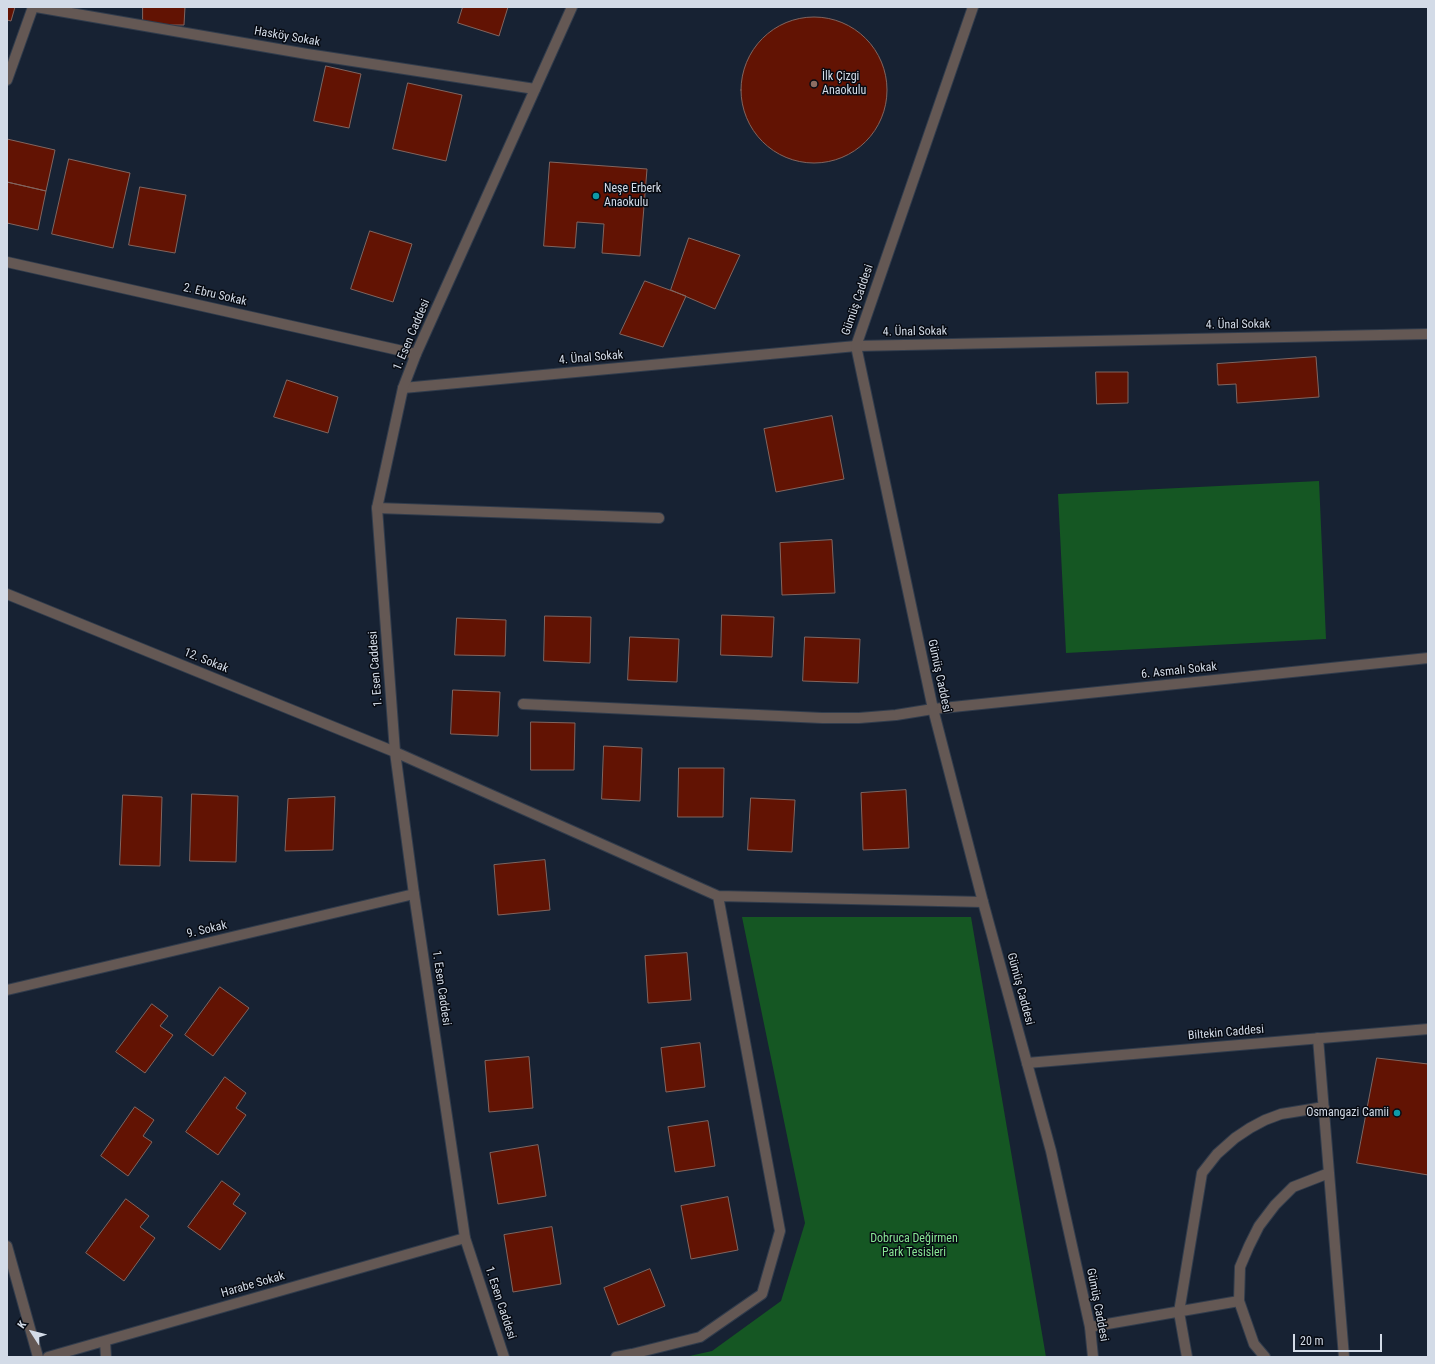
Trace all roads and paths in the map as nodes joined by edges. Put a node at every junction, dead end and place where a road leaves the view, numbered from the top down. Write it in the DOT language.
graph roads {
  1 [pos="33,7"];
  2 [pos="36,7"];
  3 [pos="572,7"];
  4 [pos="973,7"];
  5 [pos="7,80"];
  6 [pos="535,89"];
  7 [pos="7,262"];
  8 [pos="1428,334"];
  9 [pos="856,346"];
  10 [pos="416,354"];
  11 [pos="404,388"];
  12 [pos="377,508"];
  13 [pos="659,518"];
  14 [pos="7,594"];
  15 [pos="1428,658"];
  16 [pos="523,704"];
  17 [pos="933,709"];
  18 [pos="395,752"];
  19 [pos="414,894"];
  20 [pos="718,896"];
  21 [pos="983,902"];
  22 [pos="7,990"];
  23 [pos="1428,1029"];
  24 [pos="1318,1038"];
  25 [pos="1027,1063"];
  26 [pos="1324,1107"];
  27 [pos="1329,1173"];
  28 [pos="465,1238"];
  29 [pos="7,1246"];
  30 [pos="1239,1301"];
  31 [pos="1179,1312"];
  32 [pos="1090,1327"];
  33 [pos="105,1340"];
  34 [pos="38,1357"];
  35 [pos="48,1357"];
  36 [pos="106,1357"];
  37 [pos="504,1357"];
  38 [pos="616,1357"];
  39 [pos="1093,1357"];
  40 [pos="1187,1357"];
  41 [pos="1265,1357"];
  42 [pos="1344,1357"];
  1 -- 5 [label="street"];
  2 -- 6 [label="street, Hasköy Sokak"];
  3 -- 6 [label="street, 1. Esen Caddesi"];
  4 -- 9 [label="street, Gümüş Caddesi"];
  6 -- 10 [label="street, 1. Esen Caddesi"];
  7 -- 10 [label="street, 2. Ebru Sokak"];
  8 -- 9 [label="street, 4. Ünal Sokak"];
  9 -- 11 [label="street, 4. Ünal Sokak"];
  9 -- 17 [label="street, Gümüş Caddesi"];
  10 -- 11 [label="street, 1. Esen Caddesi"];
  11 -- 12 [label="street, 1. Esen Caddesi"];
  12 -- 13 [label="street"];
  12 -- 18 [label="street, 1. Esen Caddesi"];
  14 -- 18 [label="street, 12. Sokak"];
  15 -- 17 [label="street, 6. Asmalı Sokak"];
  16 -- 17 [label="street, 6. Asmalı Sokak"];
  17 -- 21 [label="street, Gümüş Caddesi"];
  18 -- 19 [label="street, 1. Esen Caddesi"];
  18 -- 20 [label="street, 12. Sokak"];
  19 -- 22 [label="street, 9. Sokak"];
  19 -- 28 [label="street, 1. Esen Caddesi"];
  20 -- 21 [label="street"];
  20 -- 38 [label="street"];
  21 -- 25 [label="street, Gümüş Caddesi"];
  23 -- 24 [label="street, Biltekin Caddesi"];
  24 -- 25 [label="street, Biltekin Caddesi"];
  24 -- 26 [label="street"];
  25 -- 32 [label="street, Gümüş Caddesi"];
  26 -- 27 [label="street"];
  26 -- 31 [label="street"];
  27 -- 30 [label="street"];
  27 -- 42 [label="street"];
  28 -- 33 [label="street, Harabe Sokak"];
  28 -- 37 [label="street, 1. Esen Caddesi"];
  29 -- 34 [label="street"];
  30 -- 31 [label="street"];
  30 -- 41 [label="street"];
  31 -- 32 [label="street"];
  31 -- 40 [label="street"];
  32 -- 39 [label="street, Gümüş Caddesi"];
  33 -- 35 [label="street, Harabe Sokak"];
  33 -- 36 [label="street"];
}
